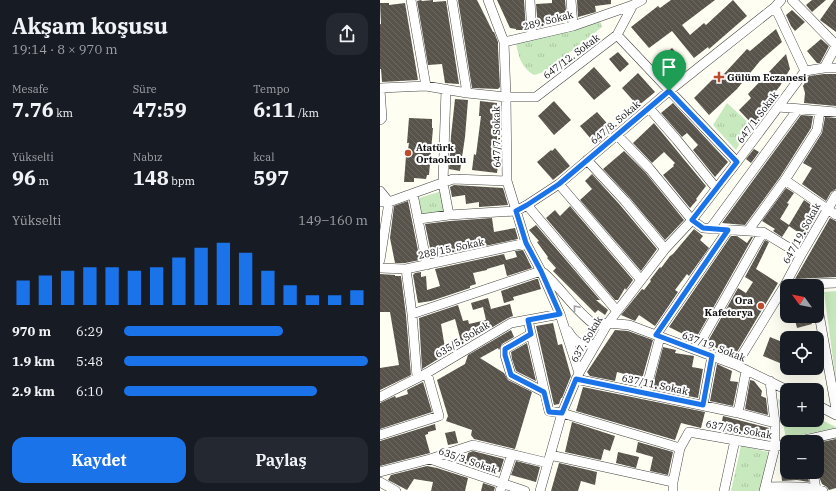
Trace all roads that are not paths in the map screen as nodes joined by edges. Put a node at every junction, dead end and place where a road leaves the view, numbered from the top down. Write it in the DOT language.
graph roads {
  1 [pos="411,0"];
  2 [pos="452,0"];
  3 [pos="488,0"];
  4 [pos="530,0"];
  5 [pos="571,0"];
  6 [pos="642,0"];
  7 [pos="792,0"];
  8 [pos="632,3"];
  9 [pos="778,4"];
  10 [pos="572,26"];
  11 [pos="532,35"];
  12 [pos="617,35"];
  13 [pos="504,42"];
  14 [pos="836,45"];
  15 [pos="824,68"];
  16 [pos="836,68"];
  17 [pos="805,71"];
  18 [pos="426,86"];
  19 [pos="380,89"];
  20 [pos="446,89"];
  21 [pos="669,91"];
  22 [pos="466,93"];
  23 [pos="506,97"];
  24 [pos="778,107"];
  25 [pos="649,108"];
  26 [pos="798,109"];
  27 [pos="820,111"];
  28 [pos="836,112"];
  29 [pos="380,120"];
  30 [pos="617,135"];
  31 [pos="587,160"];
  32 [pos="737,162"];
  33 [pos="785,180"];
  34 [pos="507,181"];
  35 [pos="443,183"];
  36 [pos="559,184"];
  37 [pos="716,188"];
  38 [pos="380,190"];
  39 [pos="413,194"];
  40 [pos="836,195"];
  41 [pos="385,202"];
  42 [pos="527,205"];
  43 [pos="827,210"];
  44 [pos="516,211"];
  45 [pos="449,215"];
  46 [pos="836,215"];
  47 [pos="419,219"];
  48 [pos="692,220"];
  49 [pos="710,229"];
  50 [pos="728,230"];
  51 [pos="748,231"];
  52 [pos="763,232"];
  53 [pos="526,243"];
  54 [pos="665,249"];
  55 [pos="801,255"];
  56 [pos="380,260"];
  57 [pos="427,265"];
  58 [pos="380,268"];
  59 [pos="406,269"];
  60 [pos="541,271"];
  61 [pos="788,279"];
  62 [pos="641,280"];
  63 [pos="836,283"];
  64 [pos="824,284"];
  65 [pos="780,293"];
  66 [pos="617,311"];
  67 [pos="412,314"];
  68 [pos="561,318"];
  69 [pos="528,320"];
  70 [pos="608,323"];
  71 [pos="821,323"];
  72 [pos="531,334"];
  73 [pos="658,336"];
  74 [pos="595,344"];
  75 [pos="696,350"];
  76 [pos="712,356"];
  77 [pos="736,365"];
  78 [pos="746,370"];
  79 [pos="427,373"];
  80 [pos="577,376"];
  81 [pos="417,377"];
  82 [pos="770,381"];
  83 [pos="780,386"];
  84 [pos="544,392"];
  85 [pos="645,393"];
  86 [pos="380,397"];
  87 [pos="703,405"];
  88 [pos="836,408"];
  89 [pos="824,409"];
  90 [pos="562,413"];
  91 [pos="738,413"];
  92 [pos="836,415"];
  93 [pos="775,423"];
  94 [pos="836,433"];
  95 [pos="380,435"];
  96 [pos="824,436"];
  97 [pos="735,440"];
  98 [pos="780,446"];
  99 [pos="775,447"];
  100 [pos="680,448"];
  101 [pos="512,454"];
  102 [pos="430,459"];
  103 [pos="549,459"];
  104 [pos="380,472"];
  105 [pos="816,479"];
  106 [pos="380,482"];
  107 [pos="673,486"];
  108 [pos="501,487"];
  109 [pos="765,489"];
  110 [pos="791,489"];
  111 [pos="393,490"];
  112 [pos="820,490"];
  113 [pos="525,491"];
  114 [pos="540,491"];
  115 [pos="724,491"];
  1 -- 18 [label="street"];
  2 -- 22 [label="street"];
  3 -- 13 [label="street, 647/7. Sokak"];
  4 -- 11 [label="street"];
  5 -- 10 [label="street"];
  6 -- 8 [label="street, 289. Sokak"];
  7 -- 14 [label="street"];
  8 -- 10 [label="street, 289. Sokak"];
  8 -- 12 [label="street, 647/12. Sokak"];
  9 -- 17 [label="street"];
  9 -- 21 [label="street, 647/8. Sokak"];
  10 -- 11 [label="street, 289. Sokak"];
  11 -- 13 [label="street, 289. Sokak"];
  12 -- 21 [label="street"];
  12 -- 23 [label="street, 647/12. Sokak"];
  13 -- 23 [label="street, 647/7. Sokak"];
  14 -- 15 [label="street"];
  15 -- 16 [label="street"];
  15 -- 17 [label="street"];
  17 -- 24 [label="street, 647/1. Sokak"];
  18 -- 19 [label="street, 647/12. Sokak"];
  18 -- 20 [label="street, 647/12. Sokak"];
  19 -- 29 [label="street"];
  20 -- 22 [label="street, 647/12. Sokak"];
  20 -- 35 [label="street"];
  21 -- 25 [label="street, 647/8. Sokak"];
  21 -- 32 [label="street"];
  22 -- 23 [label="street, 647/12. Sokak"];
  23 -- 34 [label="street, 647/7. Sokak"];
  24 -- 26 [label="street"];
  24 -- 32 [label="street, 647/1. Sokak"];
  25 -- 30 [label="street, 647/8. Sokak"];
  25 -- 37 [label="street"];
  26 -- 27 [label="street"];
  26 -- 49 [label="street"];
  27 -- 28 [label="street"];
  27 -- 33 [label="street"];
  30 -- 31 [label="street, 647/8. Sokak"];
  30 -- 48 [label="street"];
  31 -- 36 [label="street, 647/8. Sokak"];
  31 -- 54 [label="street"];
  32 -- 37 [label="street, 647/1. Sokak"];
  33 -- 43 [label="street"];
  33 -- 51 [label="street"];
  34 -- 35 [label="street"];
  34 -- 44 [label="street, 647/7. Sokak"];
  35 -- 39 [label="street"];
  35 -- 45 [label="street"];
  36 -- 42 [label="street, 647/8. Sokak"];
  36 -- 62 [label="street"];
  37 -- 48 [label="street, 647/1. Sokak"];
  38 -- 41 [label="street"];
  39 -- 41 [label="street"];
  39 -- 47 [label="street"];
  40 -- 43 [label="street, 647/19. Sokak"];
  41 -- 56 [label="street"];
  42 -- 44 [label="street, 647/8. Sokak"];
  42 -- 66 [label="street"];
  43 -- 46 [label="street"];
  43 -- 55 [label="street, 647/19. Sokak"];
  44 -- 45 [label="street"];
  44 -- 53 [label="street, 647/7. Sokak"];
  45 -- 47 [label="street"];
  47 -- 57 [label="street"];
  48 -- 49 [label="street"];
  48 -- 54 [label="street, 637. Sokak"];
  49 -- 50 [label="street"];
  50 -- 51 [label="street"];
  50 -- 73 [label="street"];
  51 -- 52 [label="street"];
  52 -- 55 [label="street"];
  52 -- 75 [label="street"];
  53 -- 57 [label="street, 288/15. Sokak"];
  53 -- 60 [label="street, 647/7. Sokak"];
  54 -- 62 [label="street, 637. Sokak"];
  55 -- 61 [label="street, 647/19. Sokak"];
  57 -- 59 [label="street, 288/15. Sokak"];
  58 -- 59 [label="street, 288/15. Sokak"];
  59 -- 67 [label="street"];
  60 -- 67 [label="street"];
  60 -- 68 [label="street, 647/7. Sokak"];
  70 -- 60 [label="street, 647/7. Sokak, one-way"];
  62 -- 66 [label="street, 637. Sokak"];
  63 -- 64 [label="street"];
  65 -- 77 [label="street, 647/19. Sokak"];
  66 -- 70 [label="street, 637. Sokak"];
  67 -- 81 [label="street"];
  68 -- 69 [label="street, 635/5. Sokak"];
  68 -- 74 [label="street"];
  68 -- 80 [label="street, 647/7. Sokak"];
  69 -- 72 [label="street"];
  69 -- 79 [label="street, 635/5. Sokak"];
  70 -- 73 [label="street, 637/19. Sokak"];
  70 -- 74 [label="street, 637. Sokak"];
  71 -- 88 [label="street"];
  72 -- 84 [label="street"];
  72 -- 84 [label="street"];
  73 -- 75 [label="street, 637/19. Sokak"];
  73 -- 85 [label="street"];
  74 -- 80 [label="street, 637. Sokak"];
  75 -- 76 [label="street, 637/19. Sokak"];
  76 -- 77 [label="street, 637/19. Sokak"];
  76 -- 87 [label="street"];
  77 -- 78 [label="street, 637/19. Sokak"];
  78 -- 82 [label="street, 637/19. Sokak"];
  78 -- 91 [label="street"];
  79 -- 81 [label="street, 635/5. Sokak"];
  79 -- 95 [label="street"];
  80 -- 85 [label="street, 637/11. Sokak"];
  80 -- 90 [label="street, 637. Sokak"];
  81 -- 86 [label="street, 635/5. Sokak"];
  82 -- 83 [label="street, 637/19. Sokak"];
  82 -- 93 [label="street"];
  84 -- 90 [label="street"];
  85 -- 87 [label="street, 637/11. Sokak"];
  87 -- 91 [label="street, 637/11. Sokak"];
  89 -- 92 [label="street"];
  90 -- 100 [label="street"];
  90 -- 103 [label="street, 637. Sokak"];
  91 -- 93 [label="street, 637/11. Sokak"];
  93 -- 99 [label="street"];
  94 -- 96 [label="street"];
  97 -- 99 [label="street, 637/36. Sokak"];
  97 -- 100 [label="street, 637/36. Sokak"];
  97 -- 115 [label="street"];
  98 -- 99 [label="street"];
  99 -- 109 [label="street"];
  100 -- 107 [label="street, 637/36. Sokak"];
  101 -- 102 [label="street"];
  101 -- 103 [label="street"];
  101 -- 108 [label="street"];
  102 -- 104 [label="street, 635/3. Sokak"];
  102 -- 108 [label="street, 635/3. Sokak"];
  103 -- 107 [label="street"];
  103 -- 114 [label="street, 637. Sokak"];
  105 -- 112 [label="street"];
  106 -- 111 [label="street"];
  108 -- 113 [label="street, 635/3. Sokak"];
  109 -- 110 [label="street"];
  110 -- 112 [label="street"];
}
